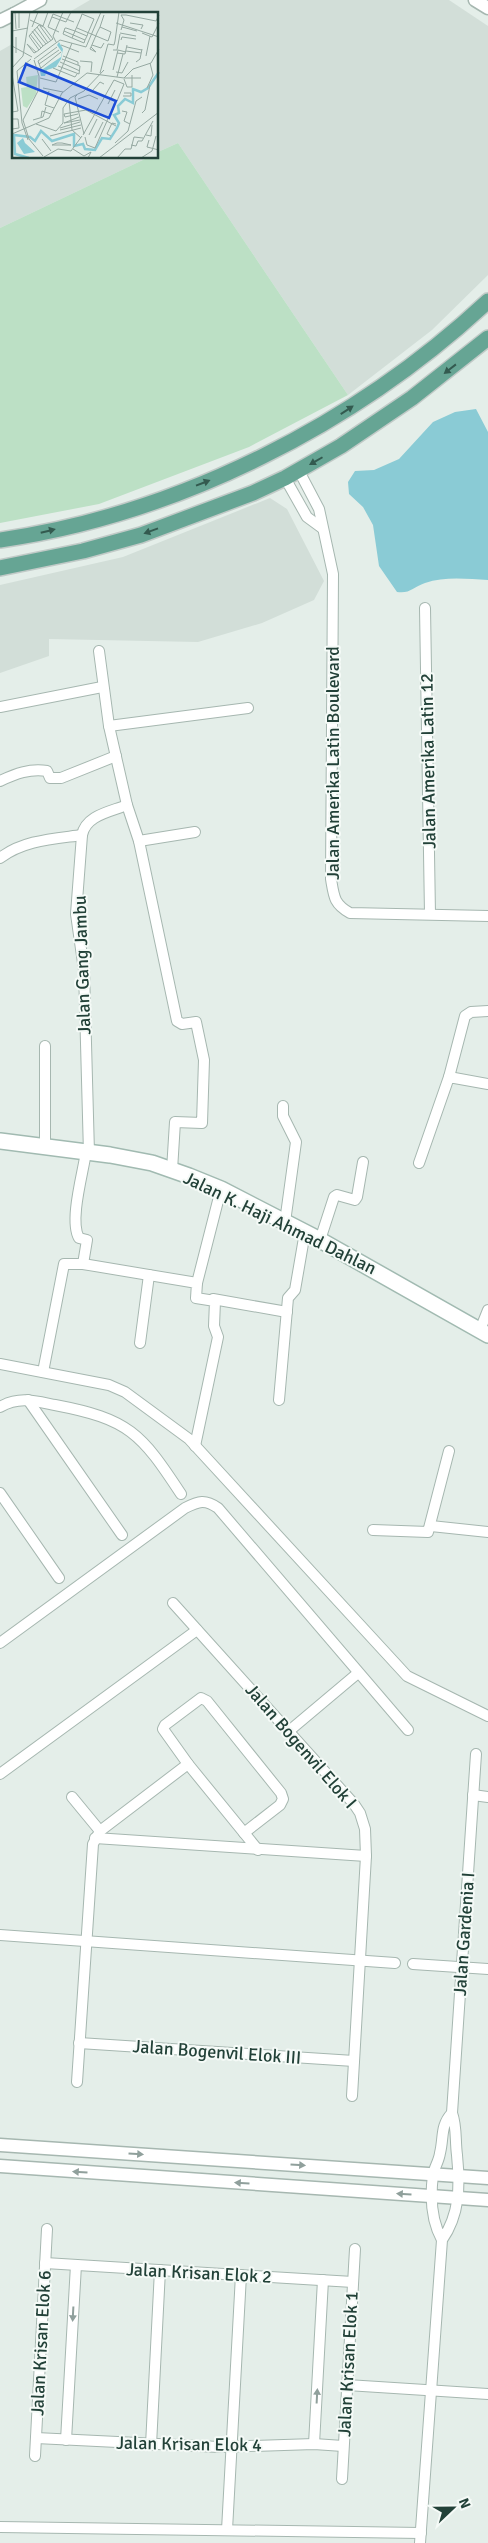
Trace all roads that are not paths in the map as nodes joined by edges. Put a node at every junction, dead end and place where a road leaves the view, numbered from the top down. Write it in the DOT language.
graph roads {
  1 [pos="40,0"];
  2 [pos="475,0"];
  3 [pos="488,8"];
  4 [pos="18,12"];
  5 [pos="12,15"];
  6 [pos="0,21"];
  7 [pos="488,301"];
  8 [pos="488,338"];
  9 [pos="299,471"];
  10 [pos="285,478"];
  11 [pos="322,528"];
  12 [pos="0,540"];
  13 [pos="0,568"];
  14 [pos="426,608"];
  15 [pos="99,651"];
  16 [pos="102,687"];
  17 [pos="0,707"];
  18 [pos="248,708"];
  19 [pos="109,726"];
  20 [pos="116,756"];
  21 [pos="0,781"];
  22 [pos="127,805"];
  23 [pos="196,832"];
  24 [pos="82,835"];
  25 [pos="139,841"];
  26 [pos="0,858"];
  27 [pos="430,914"];
  28 [pos="488,916"];
  29 [pos="488,1011"];
  30 [pos="44,1046"];
  31 [pos="449,1077"];
  32 [pos="488,1084"];
  33 [pos="283,1106"];
  34 [pos="0,1140"];
  35 [pos="45,1147"];
  36 [pos="87,1153"];
  37 [pos="363,1162"];
  38 [pos="419,1163"];
  39 [pos="172,1170"];
  40 [pos="220,1189"];
  41 [pos="285,1222"];
  42 [pos="305,1232"];
  43 [pos="320,1240"];
  44 [pos="83,1264"];
  45 [pos="149,1275"];
  46 [pos="197,1283"];
  47 [pos="213,1299"];
  48 [pos="488,1310"];
  49 [pos="286,1312"];
  50 [pos="484,1332"];
  51 [pos="140,1343"];
  52 [pos="0,1364"];
  53 [pos="43,1372"];
  54 [pos="28,1400"];
  55 [pos="279,1400"];
  56 [pos="0,1407"];
  57 [pos="195,1446"];
  58 [pos="449,1451"];
  59 [pos="0,1493"];
  60 [pos="181,1494"];
  61 [pos="431,1526"];
  62 [pos="373,1530"];
  63 [pos="488,1532"];
  64 [pos="122,1535"];
  65 [pos="59,1578"];
  66 [pos="172,1603"];
  67 [pos="197,1630"];
  68 [pos="0,1643"];
  69 [pos="358,1673"];
  70 [pos="488,1716"];
  71 [pos="408,1730"];
  72 [pos="290,1731"];
  73 [pos="476,1754"];
  74 [pos="188,1764"];
  75 [pos="0,1774"];
  76 [pos="473,1795"];
  77 [pos="72,1797"];
  78 [pos="488,1797"];
  79 [pos="244,1833"];
  80 [pos="98,1834"];
  81 [pos="258,1850"];
  82 [pos="366,1856"];
  83 [pos="0,1935"];
  84 [pos="86,1941"];
  85 [pos="360,1960"];
  86 [pos="395,1963"];
  87 [pos="413,1964"];
  88 [pos="462,1967"];
  89 [pos="488,1969"];
  90 [pos="80,2043"];
  91 [pos="354,2062"];
  92 [pos="77,2082"];
  93 [pos="352,2096"];
  94 [pos="452,2113"];
  95 [pos="0,2145"];
  96 [pos="440,2152"];
  97 [pos="456,2154"];
  98 [pos="0,2166"];
  99 [pos="433,2174"];
  100 [pos="459,2176"];
  101 [pos="488,2178"];
  102 [pos="432,2196"];
  103 [pos="458,2197"];
  104 [pos="488,2200"];
  105 [pos="47,2229"];
  106 [pos="442,2240"];
  107 [pos="355,2249"];
  108 [pos="45,2263"];
  109 [pos="76,2265"];
  110 [pos="160,2270"];
  111 [pos="241,2275"];
  112 [pos="324,2280"];
  113 [pos="353,2282"];
  114 [pos="347,2385"];
  115 [pos="431,2390"];
  116 [pos="488,2394"];
  117 [pos="36,2438"];
  118 [pos="66,2440"];
  119 [pos="151,2444"];
  120 [pos="314,2444"];
  121 [pos="343,2446"];
  122 [pos="232,2447"];
  123 [pos="35,2456"];
  124 [pos="342,2479"];
  125 [pos="0,2527"];
  126 [pos="227,2530"];
  127 [pos="420,2538"];
  1 -- 4 [label="street"];
  2 -- 3 [label="street"];
  5 -- 6 [label="street"];
  12 -- 7 [label="main road, one-way"];
  8 -- 9 [label="main road, one-way"];
  9 -- 10 [label="main road"];
  9 -- 11 [label="street, Jalan Amerika Latin Boulevard"];
  10 -- 11 [label="street"];
  10 -- 13 [label="main road, one-way"];
  11 -- 27 [label="street, Jalan Amerika Latin Boulevard"];
  14 -- 27 [label="street, Jalan Amerika Latin 12"];
  15 -- 16 [label="street"];
  16 -- 17 [label="street"];
  16 -- 19 [label="street"];
  18 -- 19 [label="street"];
  19 -- 20 [label="street"];
  20 -- 21 [label="street"];
  20 -- 22 [label="street"];
  22 -- 24 [label="street"];
  22 -- 25 [label="street"];
  23 -- 25 [label="street"];
  24 -- 26 [label="street"];
  24 -- 36 [label="street, Jalan Gang Jambu"];
  25 -- 39 [label="street"];
  27 -- 28 [label="street, Jalan Amerika Latin Boulevard"];
  29 -- 31 [label="street"];
  30 -- 35 [label="street"];
  31 -- 32 [label="street"];
  31 -- 38 [label="street"];
  33 -- 41 [label="street"];
  34 -- 35 [label="main road, Jalan K. Haji Ahmad Dahlan"];
  35 -- 36 [label="main road, Jalan K. Haji Ahmad Dahlan"];
  36 -- 39 [label="main road, Jalan K. Haji Ahmad Dahlan"];
  36 -- 44 [label="street, Jalan Gang Jambu"];
  37 -- 43 [label="street"];
  39 -- 40 [label="main road, Jalan K. Haji Ahmad Dahlan"];
  40 -- 41 [label="main road, Jalan K. Haji Ahmad Dahlan"];
  40 -- 46 [label="street"];
  41 -- 42 [label="main road, Jalan K. Haji Ahmad Dahlan"];
  42 -- 43 [label="main road, Jalan K. Haji Ahmad Dahlan"];
  42 -- 49 [label="street"];
  43 -- 50 [label="main road, Jalan K. Haji Ahmad Dahlan"];
  44 -- 45 [label="street"];
  44 -- 53 [label="street"];
  45 -- 46 [label="street"];
  45 -- 51 [label="street"];
  46 -- 47 [label="street"];
  47 -- 49 [label="street"];
  47 -- 57 [label="street"];
  48 -- 50 [label="street"];
  49 -- 55 [label="street"];
  52 -- 53 [label="street"];
  53 -- 57 [label="street"];
  54 -- 56 [label="street"];
  54 -- 60 [label="street"];
  54 -- 64 [label="street"];
  57 -- 70 [label="street"];
  58 -- 61 [label="street"];
  59 -- 65 [label="street"];
  61 -- 62 [label="street"];
  61 -- 63 [label="street"];
  66 -- 67 [label="street, Jalan Bogenvil Elok I"];
  67 -- 72 [label="street, Jalan Bogenvil Elok I"];
  67 -- 75 [label="street"];
  68 -- 69 [label="street"];
  69 -- 71 [label="street"];
  69 -- 72 [label="street"];
  72 -- 82 [label="street, Jalan Bogenvil Elok I"];
  73 -- 76 [label="street, Jalan Gardenia I"];
  74 -- 79 [label="street"];
  74 -- 79 [label="street"];
  74 -- 80 [label="street"];
  76 -- 78 [label="street"];
  76 -- 88 [label="street, Jalan Gardenia I"];
  77 -- 80 [label="street"];
  79 -- 81 [label="street"];
  80 -- 81 [label="street"];
  80 -- 84 [label="street"];
  81 -- 82 [label="street"];
  82 -- 85 [label="street, Jalan Bogenvil Elok I"];
  83 -- 84 [label="street"];
  84 -- 85 [label="street"];
  84 -- 90 [label="street"];
  85 -- 86 [label="street"];
  85 -- 91 [label="street, Jalan Bogenvil Elok I"];
  87 -- 88 [label="street"];
  88 -- 89 [label="street"];
  88 -- 94 [label="street, Jalan Gardenia I"];
  90 -- 91 [label="street, Jalan Bogenvil Elok III"];
  90 -- 92 [label="street"];
  91 -- 93 [label="street, Jalan Bogenvil Elok I"];
  94 -- 96 [label="street, Jalan Gardenia I"];
  94 -- 97 [label="street, Jalan Gardenia I"];
  95 -- 99 [label="street, one-way"];
  96 -- 97 [label="street"];
  96 -- 99 [label="street, Jalan Gardenia I"];
  97 -- 100 [label="street, Jalan Gardenia I"];
  102 -- 98 [label="street, one-way"];
  99 -- 100 [label="street"];
  99 -- 102 [label="street, Jalan Gardenia I"];
  100 -- 101 [label="street"];
  100 -- 103 [label="street, Jalan Gardenia I"];
  102 -- 103 [label="street"];
  102 -- 106 [label="street, Jalan Gardenia I"];
  103 -- 104 [label="street"];
  103 -- 106 [label="street, Jalan Gardenia I"];
  105 -- 108 [label="street, Jalan Krisan Elok 6"];
  106 -- 115 [label="street"];
  107 -- 113 [label="street, Jalan Krisan Elok 1"];
  108 -- 109 [label="street, Jalan Krisan Elok 2"];
  108 -- 117 [label="street, Jalan Krisan Elok 6"];
  109 -- 110 [label="street, Jalan Krisan Elok 2"];
  109 -- 118 [label="street, one-way"];
  110 -- 111 [label="street, Jalan Krisan Elok 2"];
  110 -- 119 [label="street"];
  111 -- 112 [label="street, Jalan Krisan Elok 2"];
  111 -- 122 [label="street"];
  112 -- 113 [label="street, Jalan Krisan Elok 2"];
  120 -- 112 [label="street, one-way"];
  113 -- 114 [label="street, Jalan Krisan Elok 1"];
  114 -- 115 [label="street"];
  114 -- 121 [label="street, Jalan Krisan Elok 1"];
  115 -- 116 [label="street"];
  115 -- 127 [label="street"];
  117 -- 118 [label="street, Jalan Krisan Elok 4"];
  117 -- 123 [label="street, Jalan Krisan Elok 6"];
  118 -- 119 [label="street, Jalan Krisan Elok 4"];
  119 -- 122 [label="street, Jalan Krisan Elok 4"];
  120 -- 121 [label="street, Jalan Krisan Elok 4"];
  120 -- 122 [label="street, Jalan Krisan Elok 4"];
  121 -- 124 [label="street, Jalan Krisan Elok 1"];
  122 -- 126 [label="street"];
  125 -- 126 [label="street"];
  126 -- 127 [label="street"];
}
